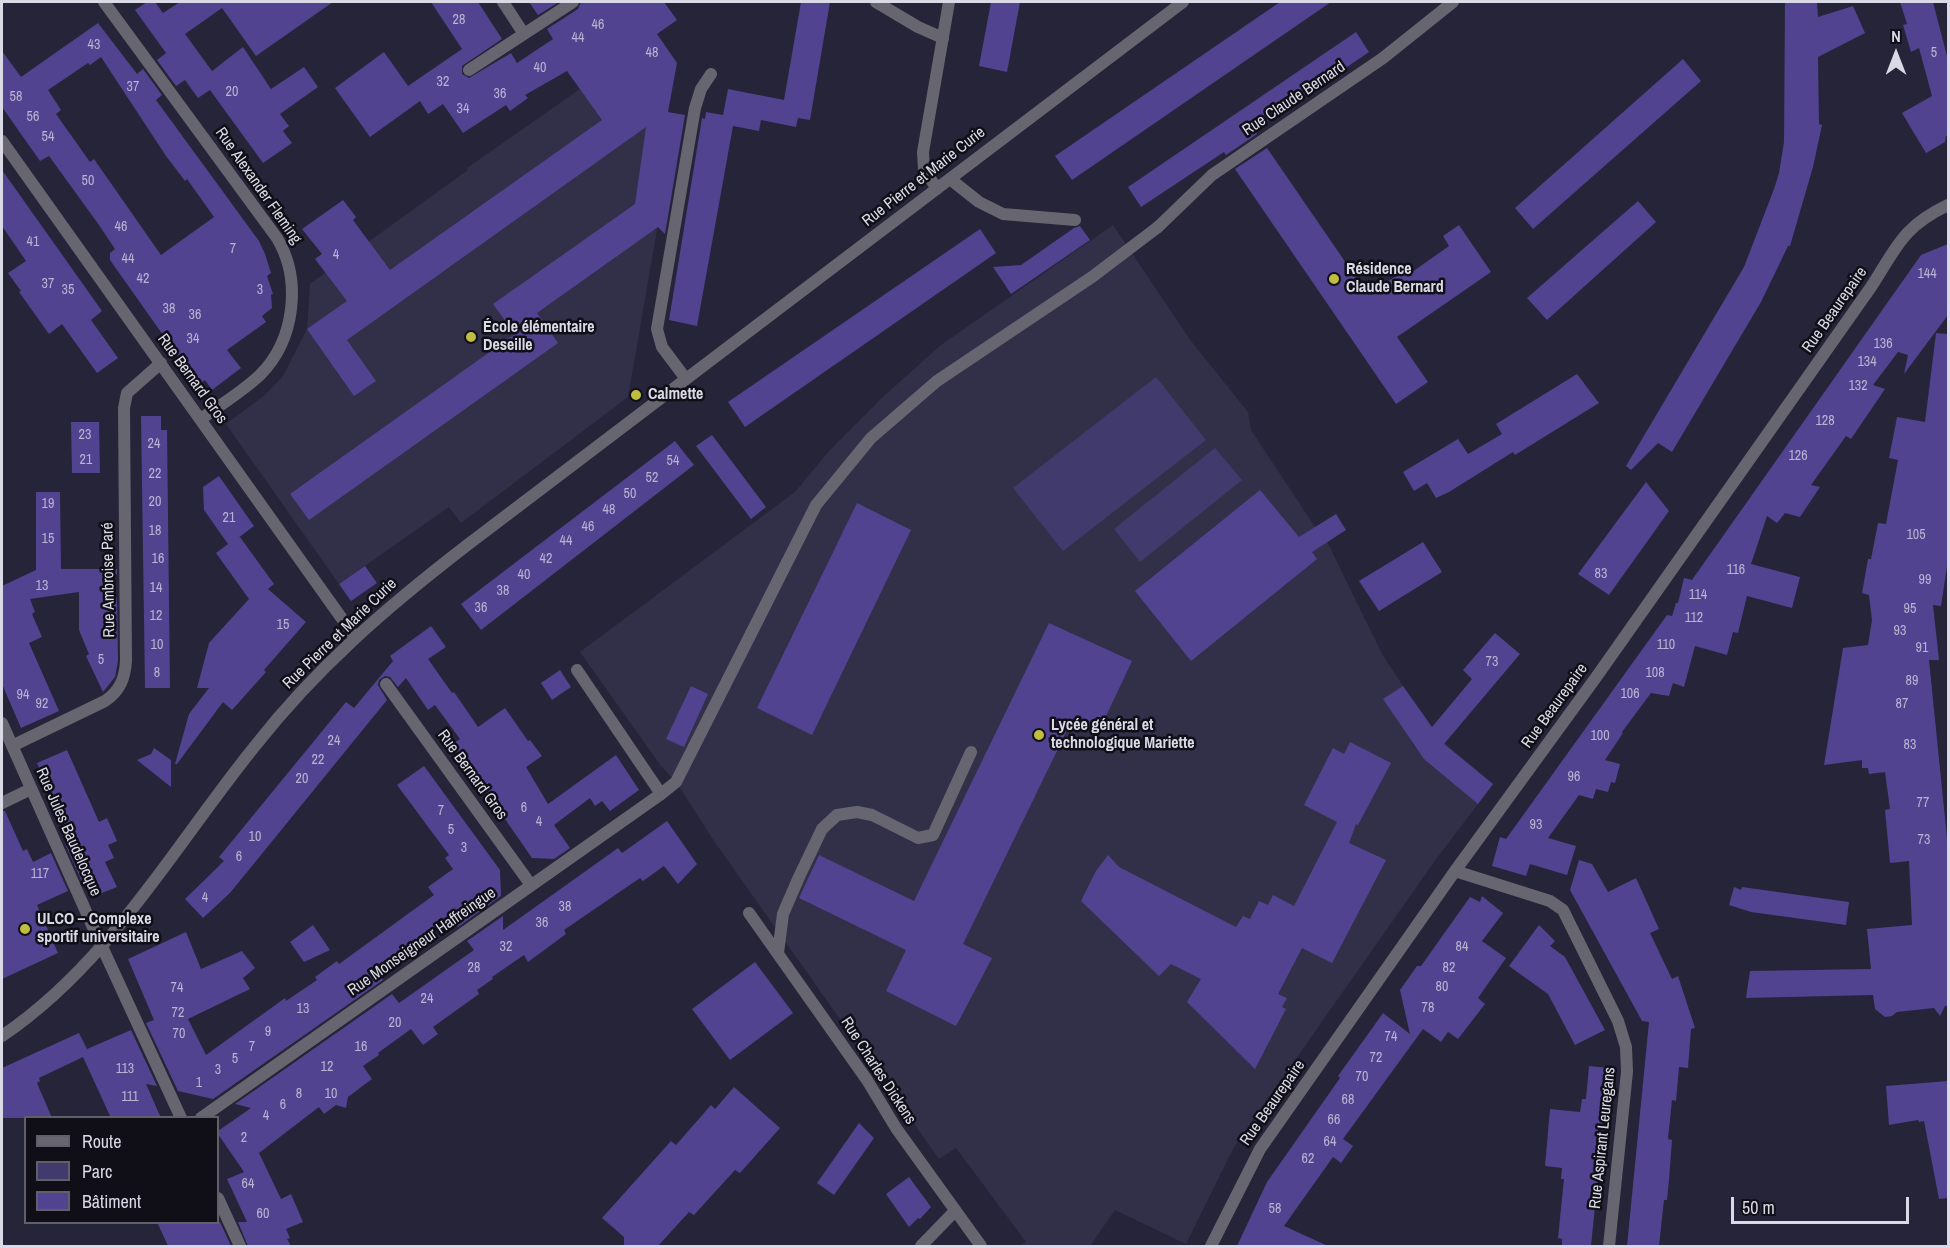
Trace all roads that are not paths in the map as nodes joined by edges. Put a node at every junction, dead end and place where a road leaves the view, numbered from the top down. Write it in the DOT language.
graph roads {
  1 [pos="104,2"];
  2 [pos="503,2"];
  3 [pos="573,2"];
  4 [pos="876,2"];
  5 [pos="949,2"];
  6 [pos="1183,2"];
  7 [pos="1453,2"];
  8 [pos="524,34"];
  9 [pos="943,38"];
  10 [pos="469,70"];
  11 [pos="711,74"];
  12 [pos="2,141"];
  13 [pos="950,179"];
  14 [pos="937,189"];
  15 [pos="1948,205"];
  16 [pos="1075,220"];
  17 [pos="160,363"];
  18 [pos="686,379"];
  19 [pos="201,419"];
  20 [pos="355,637"];
  21 [pos="577,670"];
  22 [pos="386,684"];
  23 [pos="2,723"];
  24 [pos="12,746"];
  25 [pos="971,752"];
  26 [pos="31,789"];
  27 [pos="661,794"];
  28 [pos="2,803"];
  29 [pos="1455,871"];
  30 [pos="531,885"];
  31 [pos="749,913"];
  32 [pos="102,947"];
  33 [pos="778,953"];
  34 [pos="2,1036"];
  35 [pos="180,1116"];
  36 [pos="204,1116"];
  37 [pos="219,1200"];
  38 [pos="955,1211"];
  39 [pos="240,1246"];
  40 [pos="921,1246"];
  41 [pos="981,1246"];
  42 [pos="1211,1246"];
  43 [pos="1609,1246"];
  1 -- 19 [label="street, Rue Alexander Fleming"];
  2 -- 8 [label="street"];
  3 -- 8 [label="street"];
  4 -- 9 [label="street"];
  5 -- 9 [label="street"];
  6 -- 13 [label="street, Rue Pierre et Marie Curie"];
  7 -- 27 [label="street, Rue Claude Bernard"];
  8 -- 10 [label="street"];
  9 -- 14 [label="street"];
  11 -- 18 [label="street"];
  12 -- 17 [label="street, Rue Bernard Gros"];
  13 -- 14 [label="street, Rue Pierre et Marie Curie"];
  13 -- 16 [label="street"];
  14 -- 18 [label="street, Rue Pierre et Marie Curie"];
  15 -- 29 [label="street, Rue Beaurepaire"];
  17 -- 19 [label="street, Rue Bernard Gros"];
  17 -- 24 [label="street, Rue Ambroise Paré"];
  18 -- 20 [label="street, Rue Pierre et Marie Curie"];
  19 -- 20 [label="street, Rue Bernard Gros"];
  20 -- 32 [label="street, Rue Pierre et Marie Curie"];
  21 -- 27 [label="street"];
  22 -- 30 [label="street, Rue Bernard Gros"];
  23 -- 24 [label="street, Rue Jules Baudelocque"];
  24 -- 26 [label="street, Rue Jules Baudelocque"];
  25 -- 33 [label="street"];
  26 -- 28 [label="street"];
  26 -- 32 [label="street, Rue Jules Baudelocque"];
  27 -- 30 [label="street, Rue Monseigneur Haffreingue"];
  29 -- 42 [label="street, Rue Beaurepaire"];
  29 -- 43 [label="street, Rue Aspirant Leuregans"];
  30 -- 36 [label="street, Rue Monseigneur Haffreingue"];
  31 -- 33 [label="street, Rue Charles Dickens"];
  32 -- 34 [label="street, Rue Pierre et Marie Curie"];
  32 -- 35 [label="street, Rue Jules Baudelocque"];
  33 -- 38 [label="street, Rue Charles Dickens"];
  37 -- 39 [label="street"];
  38 -- 40 [label="street"];
  38 -- 41 [label="street, Rue Charles Dickens"];
}
